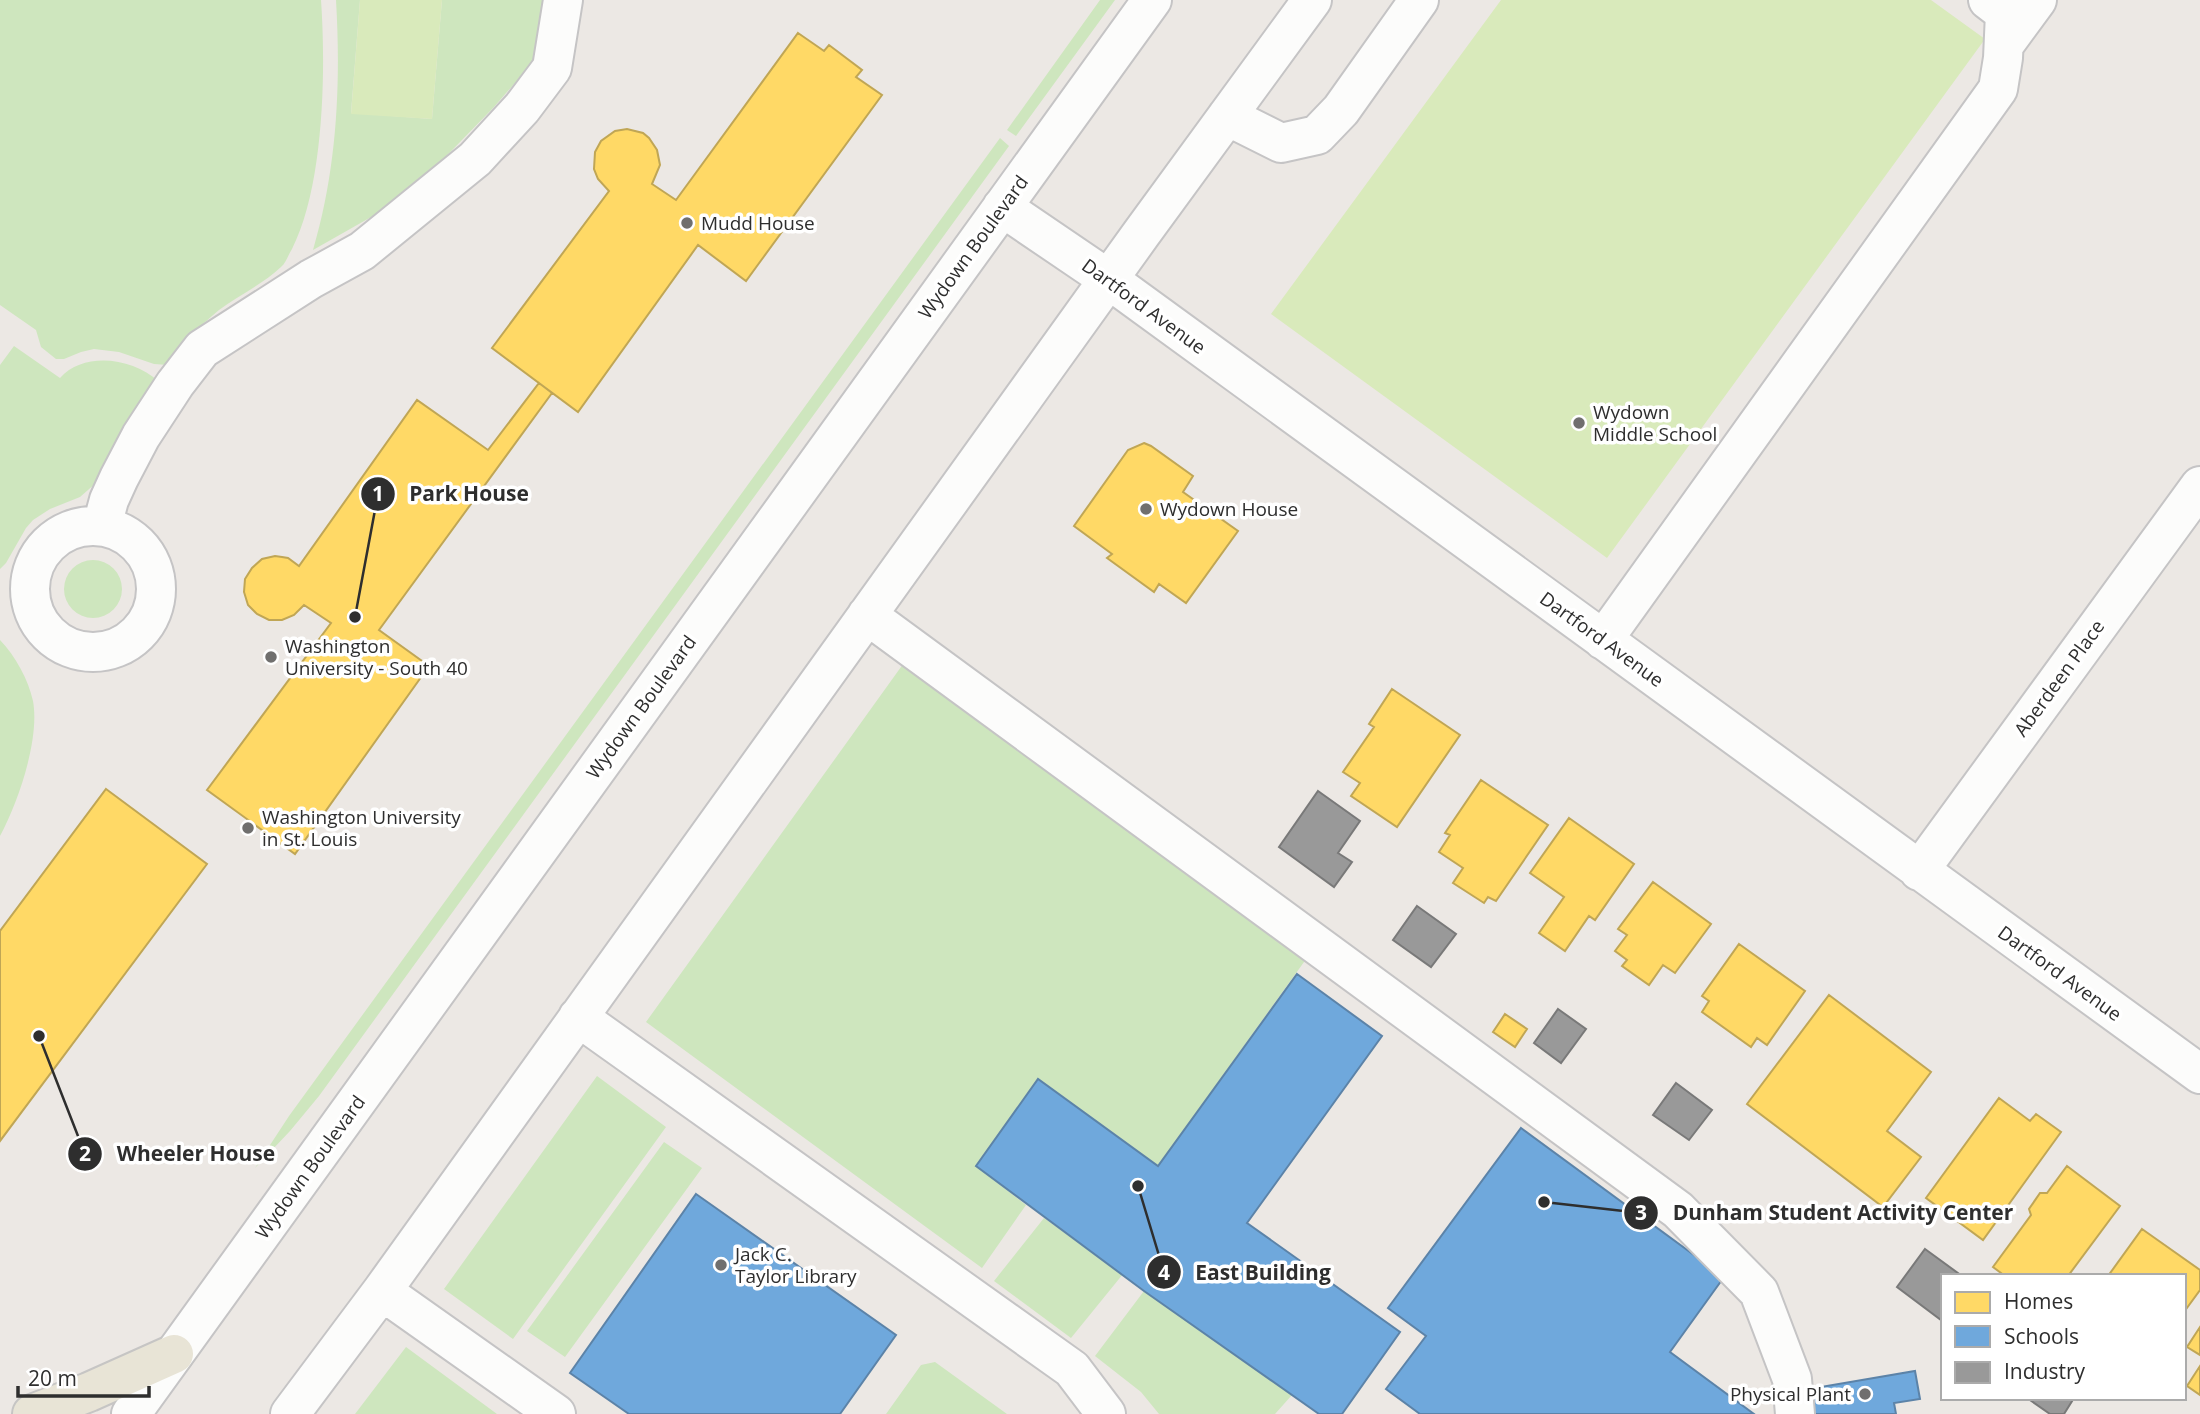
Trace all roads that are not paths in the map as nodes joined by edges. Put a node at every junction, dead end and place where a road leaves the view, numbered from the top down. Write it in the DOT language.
graph roads {
  1 [pos="563,0"];
  2 [pos="1153,0"];
  3 [pos="1312,0"];
  4 [pos="1419,0"];
  5 [pos="1988,0"];
  6 [pos="2037,0"];
  7 [pos="2004,45"];
  8 [pos="1227,116"];
  9 [pos="1002,207"];
  10 [pos="1108,279"];
  11 [pos="2200,486"];
  12 [pos="102,526"];
  13 [pos="15,597"];
  14 [pos="867,615"];
  15 [pos="1603,640"];
  16 [pos="1919,870"];
  17 [pos="578,1017"];
  18 [pos="2200,1074"];
  19 [pos="382,1291"];
  20 [pos="174,1354"];
  21 [pos="32,1414"];
  22 [pos="131,1414"];
  23 [pos="290,1414"];
  24 [pos="556,1414"];
  25 [pos="1106,1414"];
  26 [pos="1795,1414"];
  1 -- 12 [label="street"];
  2 -- 9 [label="street, Wydown Boulevard"];
  3 -- 8 [label="street"];
  4 -- 8 [label="street"];
  5 -- 7 [label="street"];
  6 -- 7 [label="street"];
  7 -- 15 [label="street"];
  8 -- 10 [label="street"];
  9 -- 10 [label="street, Dartford Avenue"];
  9 -- 20 [label="street, Wydown Boulevard"];
  10 -- 14 [label="street"];
  10 -- 15 [label="street, Dartford Avenue"];
  11 -- 16 [label="street, Aberdeen Place"];
  12 -- 13 [label="street"];
  12 -- 13 [label="street"];
  14 -- 17 [label="street"];
  14 -- 26 [label="street"];
  15 -- 16 [label="street, Dartford Avenue"];
  16 -- 18 [label="street, Dartford Avenue"];
  17 -- 19 [label="street"];
  17 -- 25 [label="street"];
  19 -- 23 [label="street"];
  19 -- 24 [label="street"];
  20 -- 21 [label="main road"];
  20 -- 22 [label="street, Wydown Boulevard"];
}
